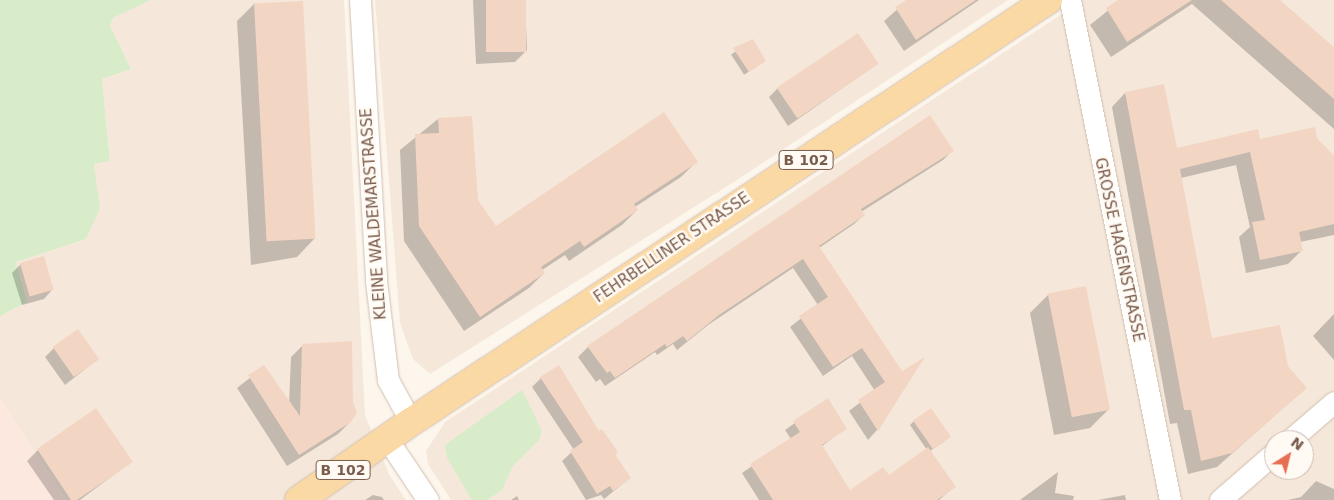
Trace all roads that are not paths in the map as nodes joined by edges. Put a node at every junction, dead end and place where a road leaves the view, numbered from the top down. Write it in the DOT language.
graph roads {
  1 [pos="360,0"];
  2 [pos="1048,0"];
  3 [pos="1070,0"];
  4 [pos="1334,402"];
  5 [pos="411,422"];
  6 [pos="1302,430"];
  7 [pos="386,439"];
  8 [pos="1264,462"];
  9 [pos="299,500"];
  10 [pos="428,500"];
  11 [pos="1170,500"];
  12 [pos="1220,500"];
  1 -- 5 [label="street, KLEINE WALDEMARSTRASSE"];
  2 -- 5 [label="main road, FEHRBELLINER STRASSE / B 102"];
  3 -- 11 [label="street, GROSSE HAGENSTRASSE"];
  4 -- 6 [label="street"];
  5 -- 7 [label="main road, FEHRBELLINER STRASSE / B 102"];
  7 -- 9 [label="main road, FEHRBELLINER STRASSE / B 102"];
  7 -- 10 [label="street"];
  8 -- 12 [label="street"];
}
